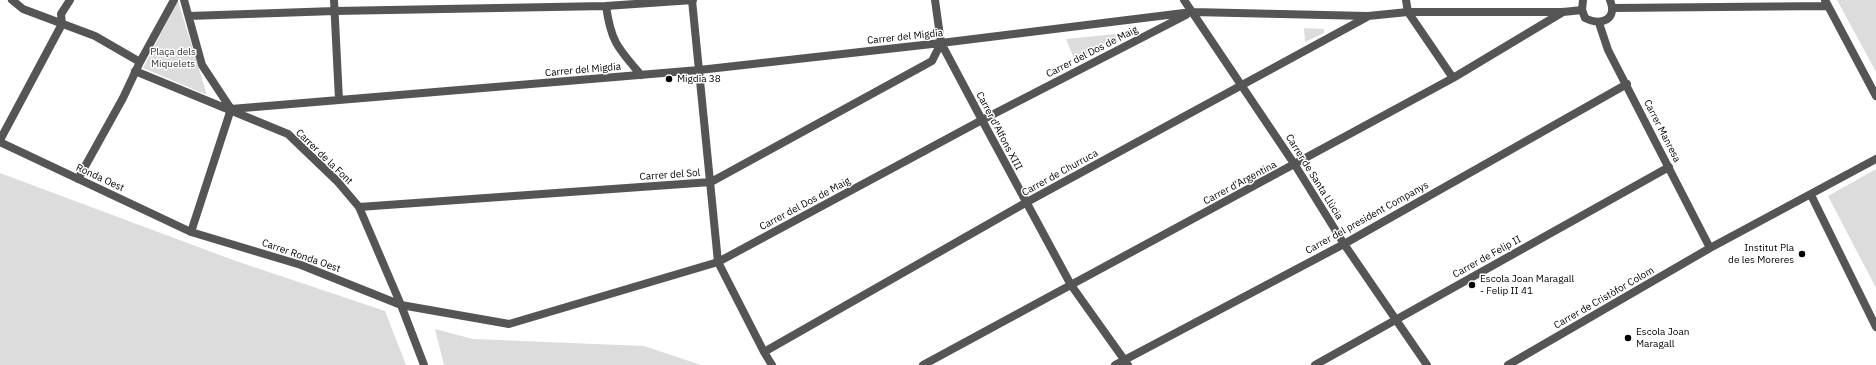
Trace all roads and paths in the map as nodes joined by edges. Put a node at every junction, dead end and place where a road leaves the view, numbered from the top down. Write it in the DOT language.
graph roads {
  1 [pos="12,0"];
  2 [pos="70,0"];
  3 [pos="174,0"];
  4 [pos="184,0"];
  5 [pos="334,0"];
  6 [pos="692,0"];
  7 [pos="935,0"];
  8 [pos="1184,0"];
  9 [pos="1406,0"];
  10 [pos="1583,0"];
  11 [pos="1610,0"];
  12 [pos="1827,3"];
  13 [pos="606,6"];
  14 [pos="1613,8"];
  15 [pos="1582,10"];
  16 [pos="335,11"];
  17 [pos="1192,12"];
  18 [pos="1408,12"];
  19 [pos="1563,12"];
  20 [pos="189,16"];
  21 [pos="1368,16"];
  22 [pos="1599,23"];
  23 [pos="62,24"];
  24 [pos="941,43"];
  25 [pos="140,62"];
  26 [pos="698,70"];
  27 [pos="135,71"];
  28 [pos="641,75"];
  29 [pos="1453,78"];
  30 [pos="1627,84"];
  31 [pos="1243,85"];
  32 [pos="1876,96"];
  33 [pos="339,100"];
  34 [pos="231,109"];
  35 [pos="982,120"];
  36 [pos="0,141"];
  37 [pos="1876,159"];
  38 [pos="1295,165"];
  39 [pos="1669,166"];
  40 [pos="78,179"];
  41 [pos="711,182"];
  42 [pos="1811,195"];
  43 [pos="1027,202"];
  44 [pos="359,208"];
  45 [pos="191,232"];
  46 [pos="1344,244"];
  47 [pos="1710,248"];
  48 [pos="718,262"];
  49 [pos="1071,285"];
  50 [pos="402,305"];
  51 [pos="1395,320"];
  52 [pos="1876,327"];
  53 [pos="764,352"];
  54 [pos="1126,363"];
  55 [pos="424,365"];
  56 [pos="772,365"];
  57 [pos="923,365"];
  58 [pos="1116,365"];
  59 [pos="1315,365"];
  60 [pos="1427,365"];
  61 [pos="1508,365"];
  1 -- 23 [label="street"];
  2 -- 23 [label="street"];
  3 -- 25 [label="street"];
  4 -- 20 [label="street"];
  5 -- 16 [label="street"];
  6 -- 13 [label="street"];
  6 -- 26 [label="street"];
  7 -- 24 [label="street, Carrer d'Alfons XIII"];
  8 -- 17 [label="street, Carrer de Santa Llùcia"];
  9 -- 18 [label="street"];
  10 -- 15 [label="street"];
  11 -- 14 [label="street"];
  12 -- 14 [label="street"];
  12 -- 32 [label="street"];
  13 -- 16 [label="street"];
  13 -- 28 [label="street"];
  14 -- 22 [label="street"];
  15 -- 19 [label="street, Carrer del Migdia"];
  15 -- 22 [label="street"];
  16 -- 20 [label="street"];
  16 -- 33 [label="street"];
  17 -- 21 [label="street, Carrer del Migdia"];
  17 -- 24 [label="street, Carrer del Migdia"];
  17 -- 31 [label="street, Carrer de Santa Llùcia"];
  17 -- 35 [label="street, Carrer del Dos de Maig"];
  18 -- 19 [label="street, Carrer del Migdia"];
  18 -- 21 [label="street, Carrer del Migdia"];
  18 -- 29 [label="street"];
  19 -- 29 [label="street, Carrer d'Argentina"];
  20 -- 34 [label="street"];
  21 -- 31 [label="street, Carrer de Churruca"];
  22 -- 30 [label="street, Carrer Manresa"];
  23 -- 25 [label="street"];
  23 -- 36 [label="street"];
  24 -- 26 [label="street, Carrer del Migdia"];
  24 -- 35 [label="street, Carrer d'Alfons XIII"];
  24 -- 41 [label="street, Carrer del Sol"];
  25 -- 27 [label="street"];
  26 -- 28 [label="street, Carrer del Migdia"];
  26 -- 41 [label="street"];
  27 -- 34 [label="street, Carrer de la Font"];
  27 -- 40 [label="street"];
  28 -- 33 [label="street, Carrer del Migdia"];
  29 -- 38 [label="street, Carrer d'Argentina"];
  30 -- 39 [label="street, Carrer Manresa"];
  30 -- 46 [label="street, Carrer del president Companys"];
  31 -- 38 [label="street, Carrer de Santa Llùcia"];
  31 -- 43 [label="street, Carrer de Churruca"];
  33 -- 34 [label="street, Carrer del Migdia"];
  34 -- 44 [label="street, Carrer de la Font"];
  34 -- 45 [label="street"];
  35 -- 43 [label="street, Carrer d'Alfons XIII"];
  35 -- 48 [label="street, Carrer del Dos de Maig"];
  36 -- 40 [label="street, Ronda Oest"];
  37 -- 42 [label="street, Carrer de Cristòfor Colom"];
  38 -- 46 [label="street, Carrer de Santa Llùcia"];
  38 -- 49 [label="street, Carrer d'Argentina"];
  39 -- 47 [label="street, Carrer Manresa"];
  39 -- 51 [label="street, Carrer de Felip II"];
  40 -- 45 [label="street, Ronda Oest"];
  41 -- 44 [label="street, Carrer del Sol"];
  41 -- 48 [label="street"];
  42 -- 47 [label="street, Carrer de Cristòfor Colom"];
  42 -- 52 [label="street"];
  43 -- 49 [label="street, Carrer d'Alfons XIII"];
  43 -- 53 [label="street, Carrer de Churruca"];
  44 -- 50 [label="street, Carrer de la Font"];
  45 -- 50 [label="street, Carrer Ronda Oest"];
  46 -- 51 [label="street, Carrer de Santa Llùcia"];
  46 -- 54 [label="street, Carrer del president Companys"];
  47 -- 61 [label="street, Carrer de Cristòfor Colom"];
  48 -- 50 [label="street, Carrer del Dos de Maig"];
  48 -- 53 [label="street"];
  49 -- 54 [label="street, Carrer d'Alfons XIII"];
  49 -- 57 [label="street, Carrer d'Argentina"];
  50 -- 55 [label="street, Carrer de la Font"];
  51 -- 59 [label="street, Carrer de Felip II"];
  51 -- 60 [label="street, Carrer de Santa Llùcia"];
  53 -- 56 [label="street"];
  54 -- 58 [label="street, Carrer del president Companys"];
}
